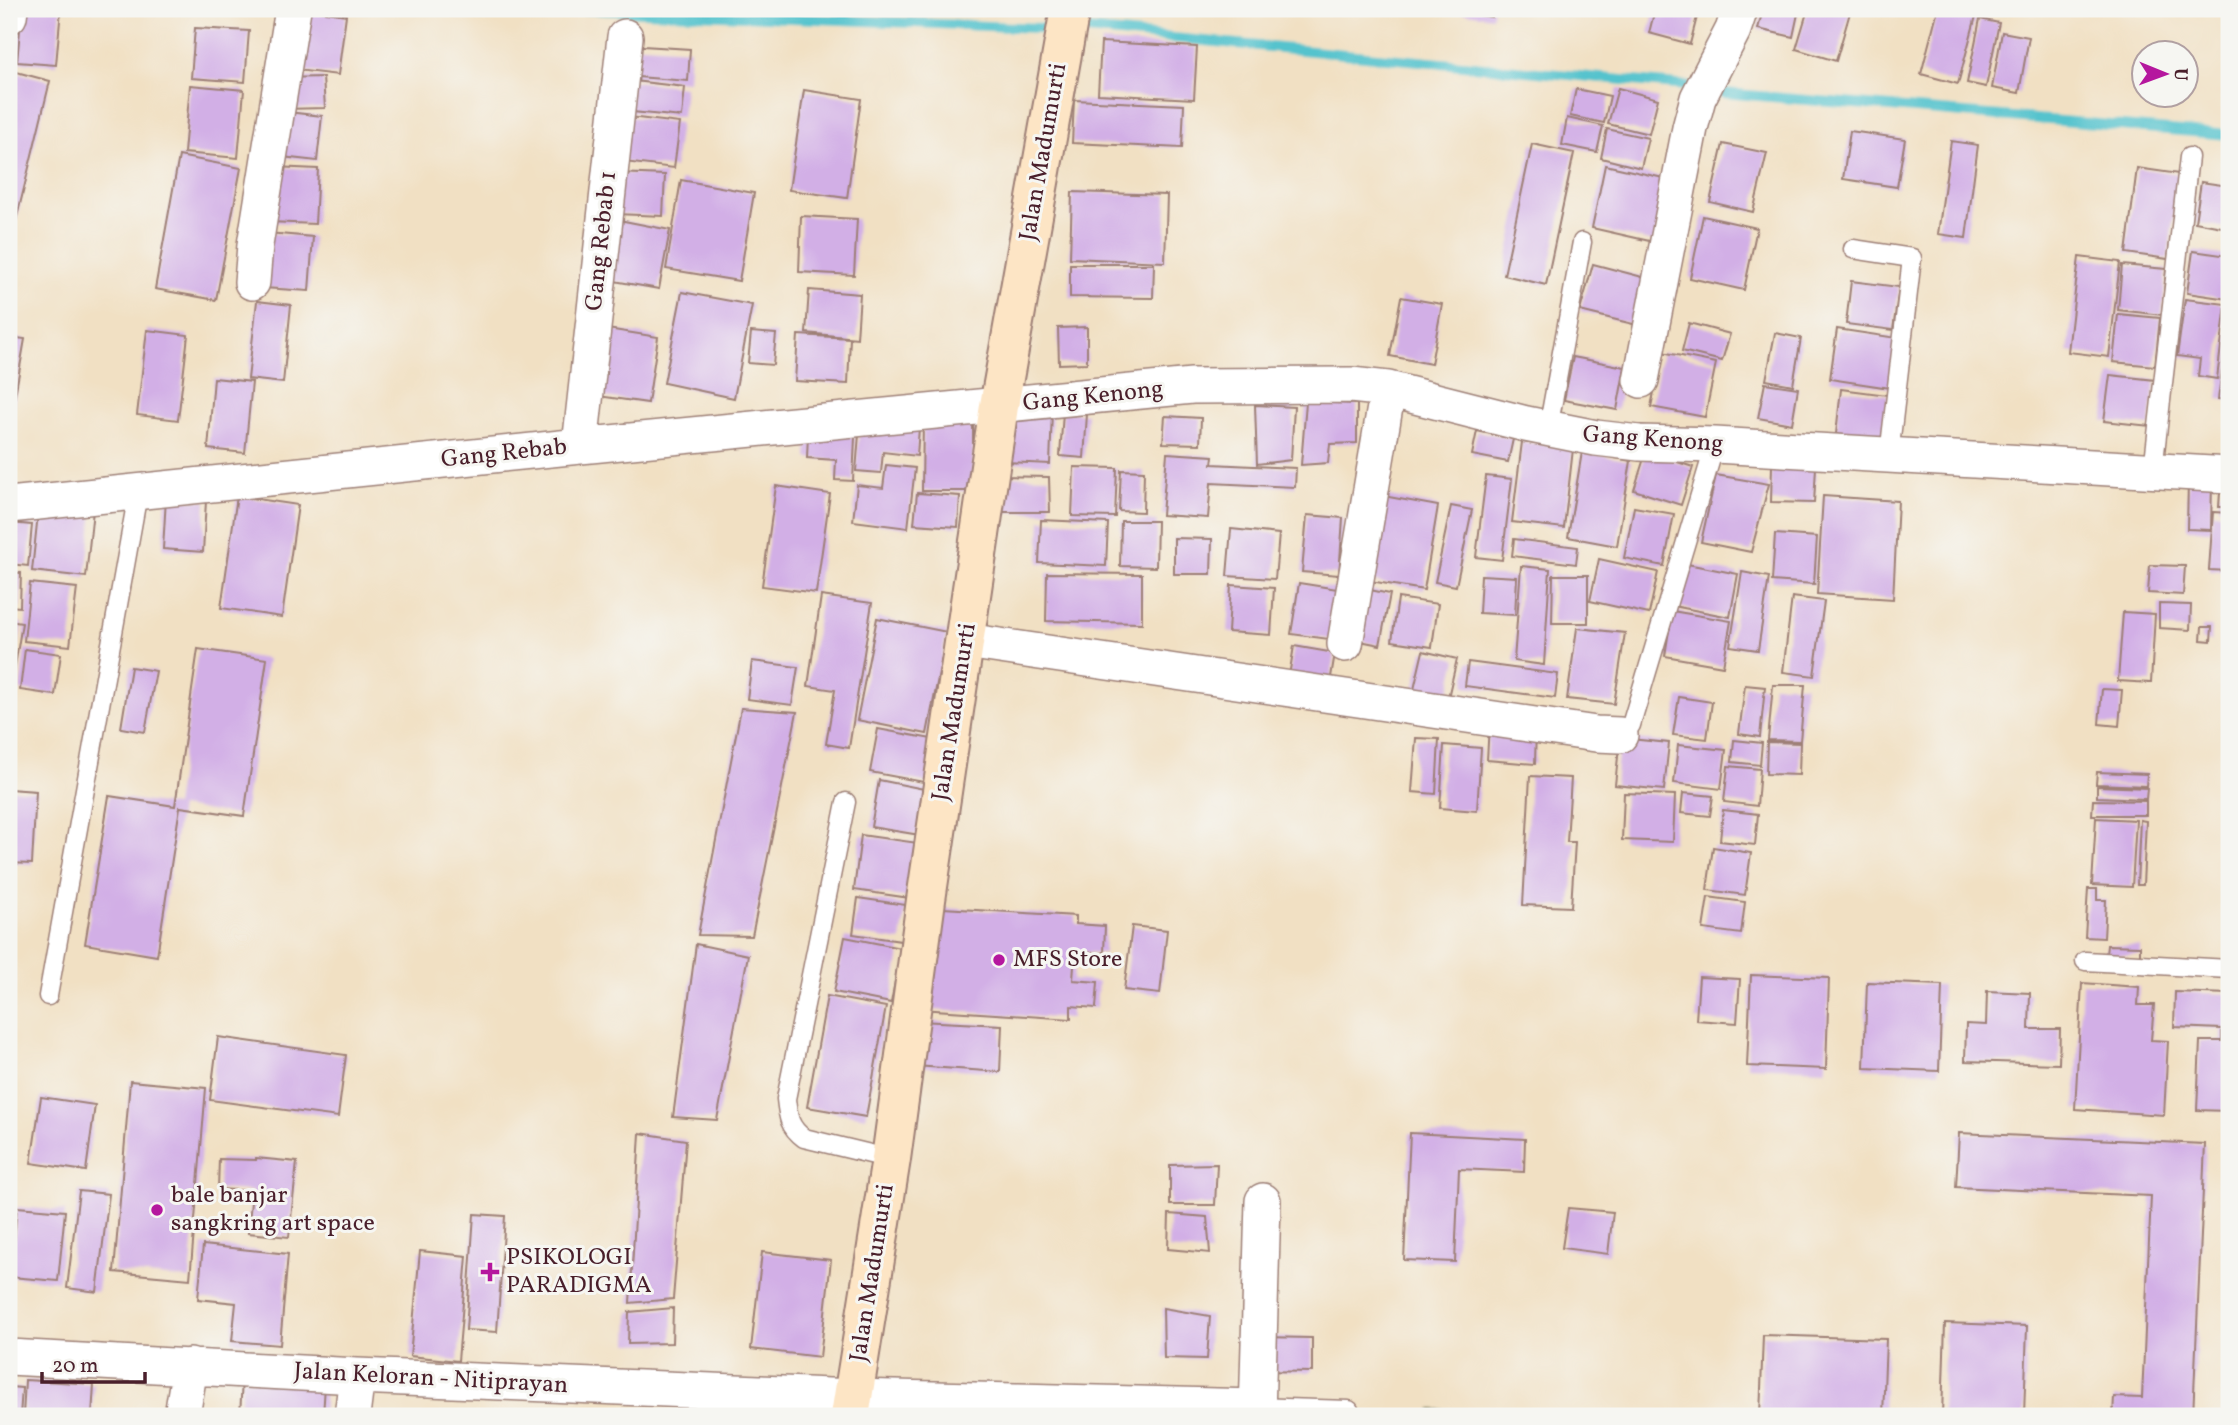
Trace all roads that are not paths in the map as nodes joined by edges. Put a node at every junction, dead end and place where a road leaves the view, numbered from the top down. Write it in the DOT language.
graph roads {
  1 [pos="10,9"];
  2 [pos="293,9"];
  3 [pos="1740,9"];
  4 [pos="9,16"];
  5 [pos="1067,23"];
  6 [pos="625,37"];
  7 [pos="2189,157"];
  8 [pos="1582,242"];
  9 [pos="1853,249"];
  10 [pos="252,282"];
  11 [pos="1641,380"];
  12 [pos="1388,389"];
  13 [pos="999,406"];
  14 [pos="1548,429"];
  15 [pos="1715,445"];
  16 [pos="580,446"];
  17 [pos="1889,455"];
  18 [pos="2153,470"];
  19 [pos="2229,475"];
  20 [pos="138,493"];
  21 [pos="9,505"];
  22 [pos="966,641"];
  23 [pos="1345,644"];
  24 [pos="1620,735"];
  25 [pos="846,802"];
  26 [pos="2085,961"];
  27 [pos="2229,969"];
  28 [pos="48,996"];
  29 [pos="891,1159"];
  30 [pos="1263,1201"];
  31 [pos="9,1357"];
  32 [pos="190,1366"];
  33 [pos="357,1376"];
  34 [pos="852,1407"];
  35 [pos="1349,1410"];
  36 [pos="1257,1412"];
  37 [pos="182,1416"];
  38 [pos="352,1416"];
  1 -- 4 [label="street"];
  2 -- 10 [label="street"];
  3 -- 11 [label="street"];
  5 -- 13 [label="street, Jalan Madumurti"];
  6 -- 16 [label="street, Gang Rebab 1"];
  7 -- 18 [label="lane"];
  8 -- 14 [label="lane"];
  9 -- 17 [label="lane"];
  12 -- 13 [label="street, Gang Kenong"];
  12 -- 14 [label="street, Gang Kenong"];
  12 -- 23 [label="street"];
  13 -- 16 [label="street, Gang Rebab"];
  13 -- 22 [label="street, Jalan Madumurti"];
  14 -- 15 [label="street, Gang Kenong"];
  15 -- 17 [label="street, Gang Kenong"];
  15 -- 24 [label="lane"];
  16 -- 20 [label="street, Gang Rebab"];
  17 -- 18 [label="street, Gang Kenong"];
  18 -- 19 [label="street, Gang Kenong"];
  20 -- 21 [label="street, Gang Rebab"];
  20 -- 28 [label="lane"];
  22 -- 24 [label="street"];
  22 -- 29 [label="street, Jalan Madumurti"];
  25 -- 29 [label="lane"];
  26 -- 27 [label="lane"];
  29 -- 34 [label="street, Jalan Madumurti"];
  30 -- 36 [label="street"];
  31 -- 32 [label="street, Jalan Keloran - Nitiprayan"];
  32 -- 33 [label="street, Jalan Keloran - Nitiprayan"];
  32 -- 37 [label="street"];
  33 -- 34 [label="street, Jalan Keloran - Nitiprayan"];
  33 -- 38 [label="street"];
  34 -- 36 [label="street, Jalan Keloran - Nitiprayan"];
  35 -- 36 [label="lane"];
}
